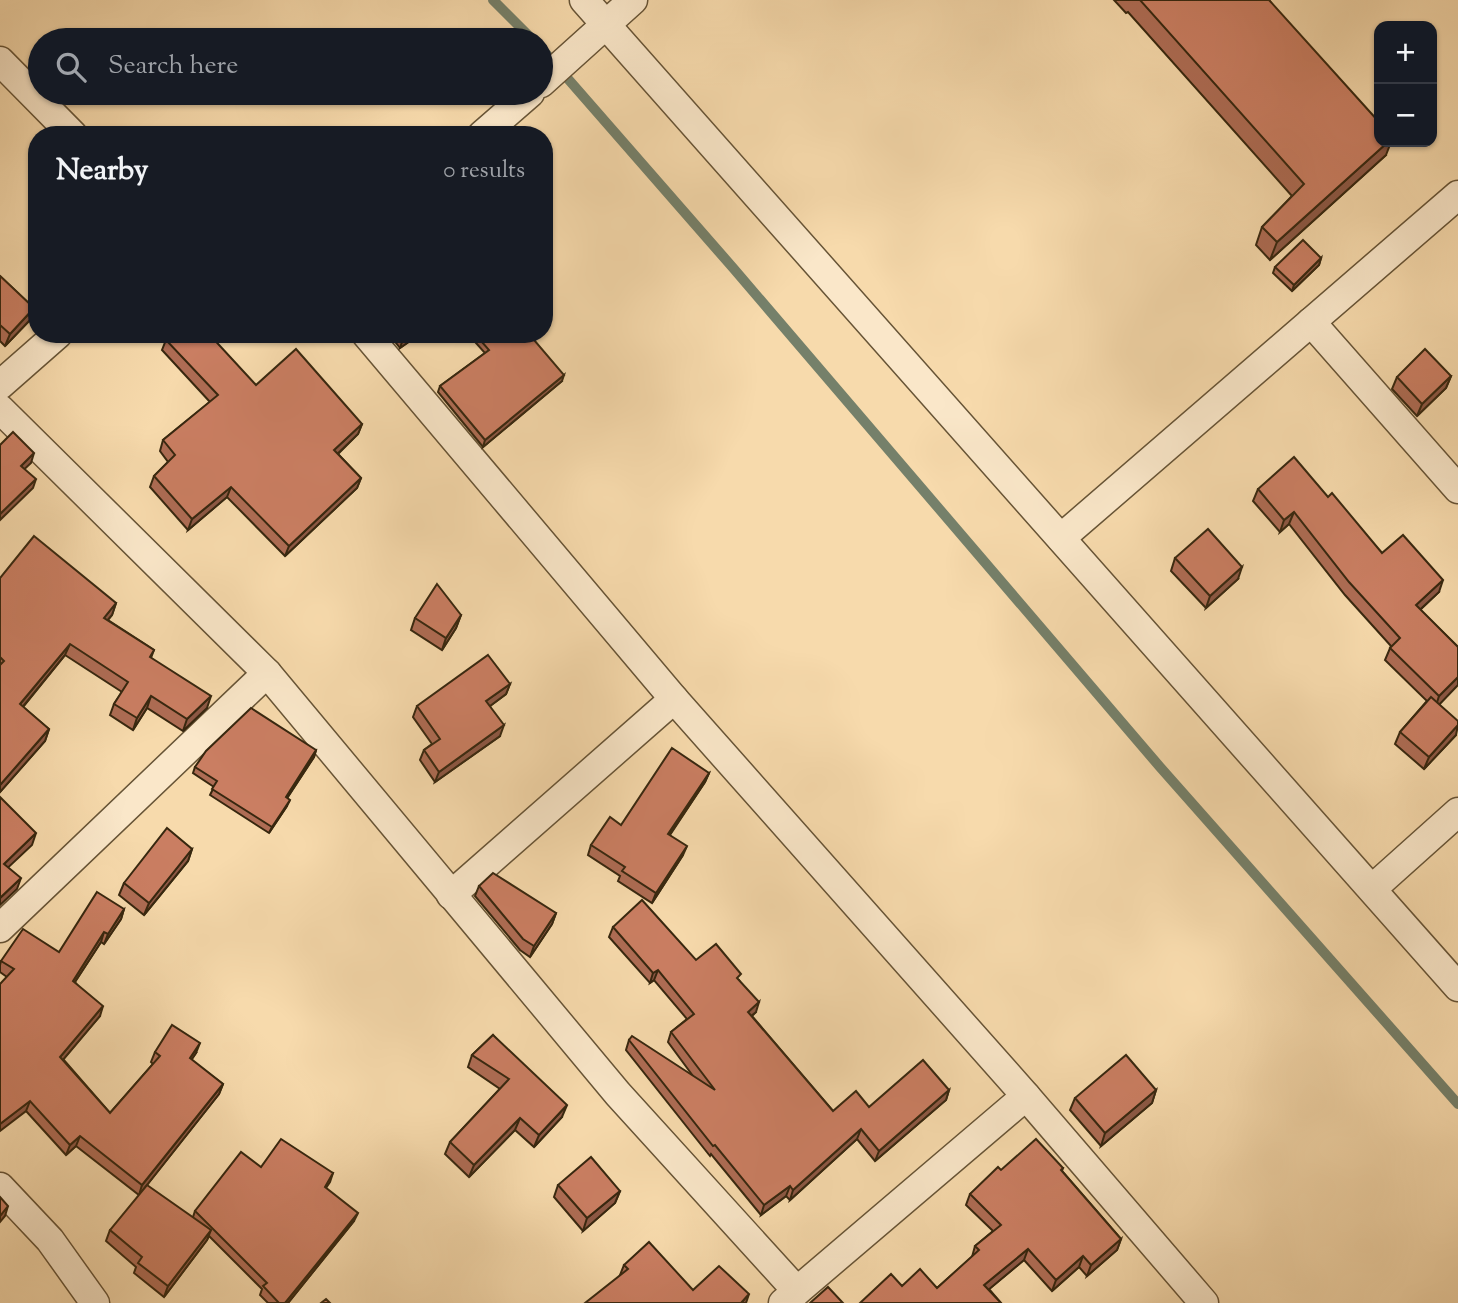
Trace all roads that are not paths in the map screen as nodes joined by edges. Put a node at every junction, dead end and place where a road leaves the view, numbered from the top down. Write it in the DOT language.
graph roads {
  1 [pos="584,0"];
  2 [pos="633,0"];
  3 [pos="605,24"];
  4 [pos="0,61"];
  5 [pos="553,72"];
  6 [pos="28,89"];
  7 [pos="43,105"];
  8 [pos="516,105"];
  9 [pos="64,126"];
  10 [pos="492,126"];
  11 [pos="1458,195"];
  12 [pos="1311,322"];
  13 [pos="48,343"];
  14 [pos="374,343"];
  15 [pos="0,385"];
  16 [pos="0,409"];
  17 [pos="1458,489"];
  18 [pos="1061,538"];
  19 [pos="267,673"];
  20 [pos="674,699"];
  21 [pos="1458,812"];
  22 [pos="1371,889"];
  23 [pos="451,895"];
  24 [pos="0,928"];
  25 [pos="1458,986"];
  26 [pos="1026,1096"];
  27 [pos="0,1187"];
  28 [pos="790,1297"];
  29 [pos="1201,1302"];
  30 [pos="95,1303"];
  1 -- 3 [label="street"];
  2 -- 3 [label="street"];
  3 -- 5 [label="street"];
  3 -- 18 [label="street"];
  4 -- 6 [label="street"];
  7 -- 9 [label="street"];
  8 -- 10 [label="street"];
  11 -- 12 [label="street"];
  12 -- 17 [label="street"];
  12 -- 18 [label="street"];
  13 -- 15 [label="street"];
  14 -- 20 [label="street"];
  16 -- 19 [label="street"];
  18 -- 22 [label="street"];
  19 -- 23 [label="street"];
  19 -- 24 [label="street"];
  20 -- 23 [label="street"];
  20 -- 26 [label="street"];
  21 -- 22 [label="street"];
  22 -- 25 [label="street"];
  23 -- 28 [label="street"];
  26 -- 28 [label="street"];
  26 -- 29 [label="street"];
  27 -- 30 [label="street"];
}
